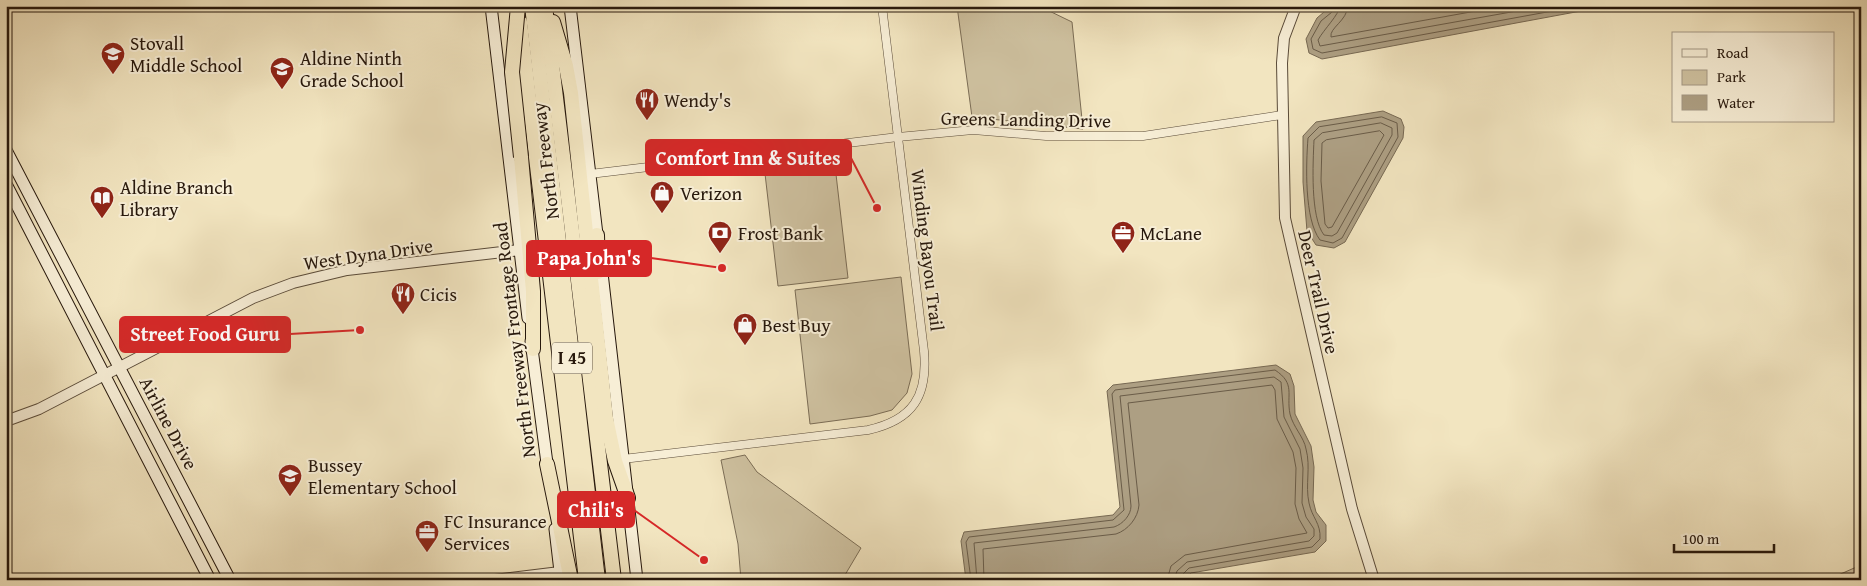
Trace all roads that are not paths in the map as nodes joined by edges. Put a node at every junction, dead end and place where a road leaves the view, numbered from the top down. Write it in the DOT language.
graph roads {
  1 [pos="491,6"];
  2 [pos="518,6"];
  3 [pos="532,6"];
  4 [pos="546,6"];
  5 [pos="570,6"];
  6 [pos="882,6"];
  7 [pos="1296,6"];
  8 [pos="1282,115"];
  9 [pos="898,137"];
  10 [pos="8,157"];
  11 [pos="590,174"];
  12 [pos="6,184"];
  13 [pos="597,235"];
  14 [pos="520,250"];
  15 [pos="61,253"];
  16 [pos="46,261"];
  17 [pos="533,349"];
  18 [pos="600,365"];
  19 [pos="120,367"];
  20 [pos="105,375"];
  21 [pos="6,421"];
  22 [pos="623,459"];
  23 [pos="547,464"];
  24 [pos="187,495"];
  25 [pos="628,498"];
  26 [pos="170,504"];
  27 [pos="564,577"];
  28 [pos="210,580"];
  29 [pos="230,580"];
  30 [pos="495,580"];
  31 [pos="586,580"];
  32 [pos="598,580"];
  33 [pos="614,580"];
  34 [pos="637,580"];
  35 [pos="1374,580"];
  1 -- 14 [label="main road, North Freeway Frontage Road"];
  2 -- 17 [label="highway, bridge"];
  2 -- 31 [label="highway, North Freeway / I 45"];
  3 -- 32 [label="highway, North Freeway / I 45"];
  4 -- 18 [label="highway"];
  4 -- 33 [label="highway, North Freeway / I 45"];
  5 -- 11 [label="main road"];
  6 -- 9 [label="street, Winding Bayou Trail"];
  7 -- 8 [label="street, Deer Trail Drive"];
  8 -- 9 [label="street, Greens Landing Drive"];
  8 -- 35 [label="street, Deer Trail Drive"];
  9 -- 11 [label="street, Greens Landing Drive"];
  9 -- 22 [label="street, Winding Bayou Trail"];
  10 -- 15 [label="main road, Airline Drive"];
  11 -- 13 [label="main road"];
  12 -- 16 [label="main road, Airline Drive"];
  13 -- 18 [label="highway"];
  13 -- 22 [label="main road"];
  14 -- 17 [label="main road, North Freeway Frontage Road"];
  14 -- 19 [label="street, West Dyna Drive"];
  15 -- 16 [label="main road"];
  15 -- 19 [label="main road, Airline Drive"];
  16 -- 20 [label="main road, Airline Drive"];
  17 -- 23 [label="main road, North Freeway Frontage Road"];
  18 -- 25 [label="highway"];
  19 -- 20 [label="street, West Dyna Drive"];
  19 -- 24 [label="main road, Airline Drive"];
  20 -- 21 [label="street, West Dyna Drive"];
  20 -- 26 [label="main road, Airline Drive"];
  22 -- 25 [label="main road"];
  23 -- 27 [label="highway"];
  24 -- 26 [label="main road"];
  24 -- 29 [label="main road, Airline Drive"];
  25 -- 34 [label="main road"];
  26 -- 28 [label="main road, Airline Drive"];
  27 -- 30 [label="street"];
}
